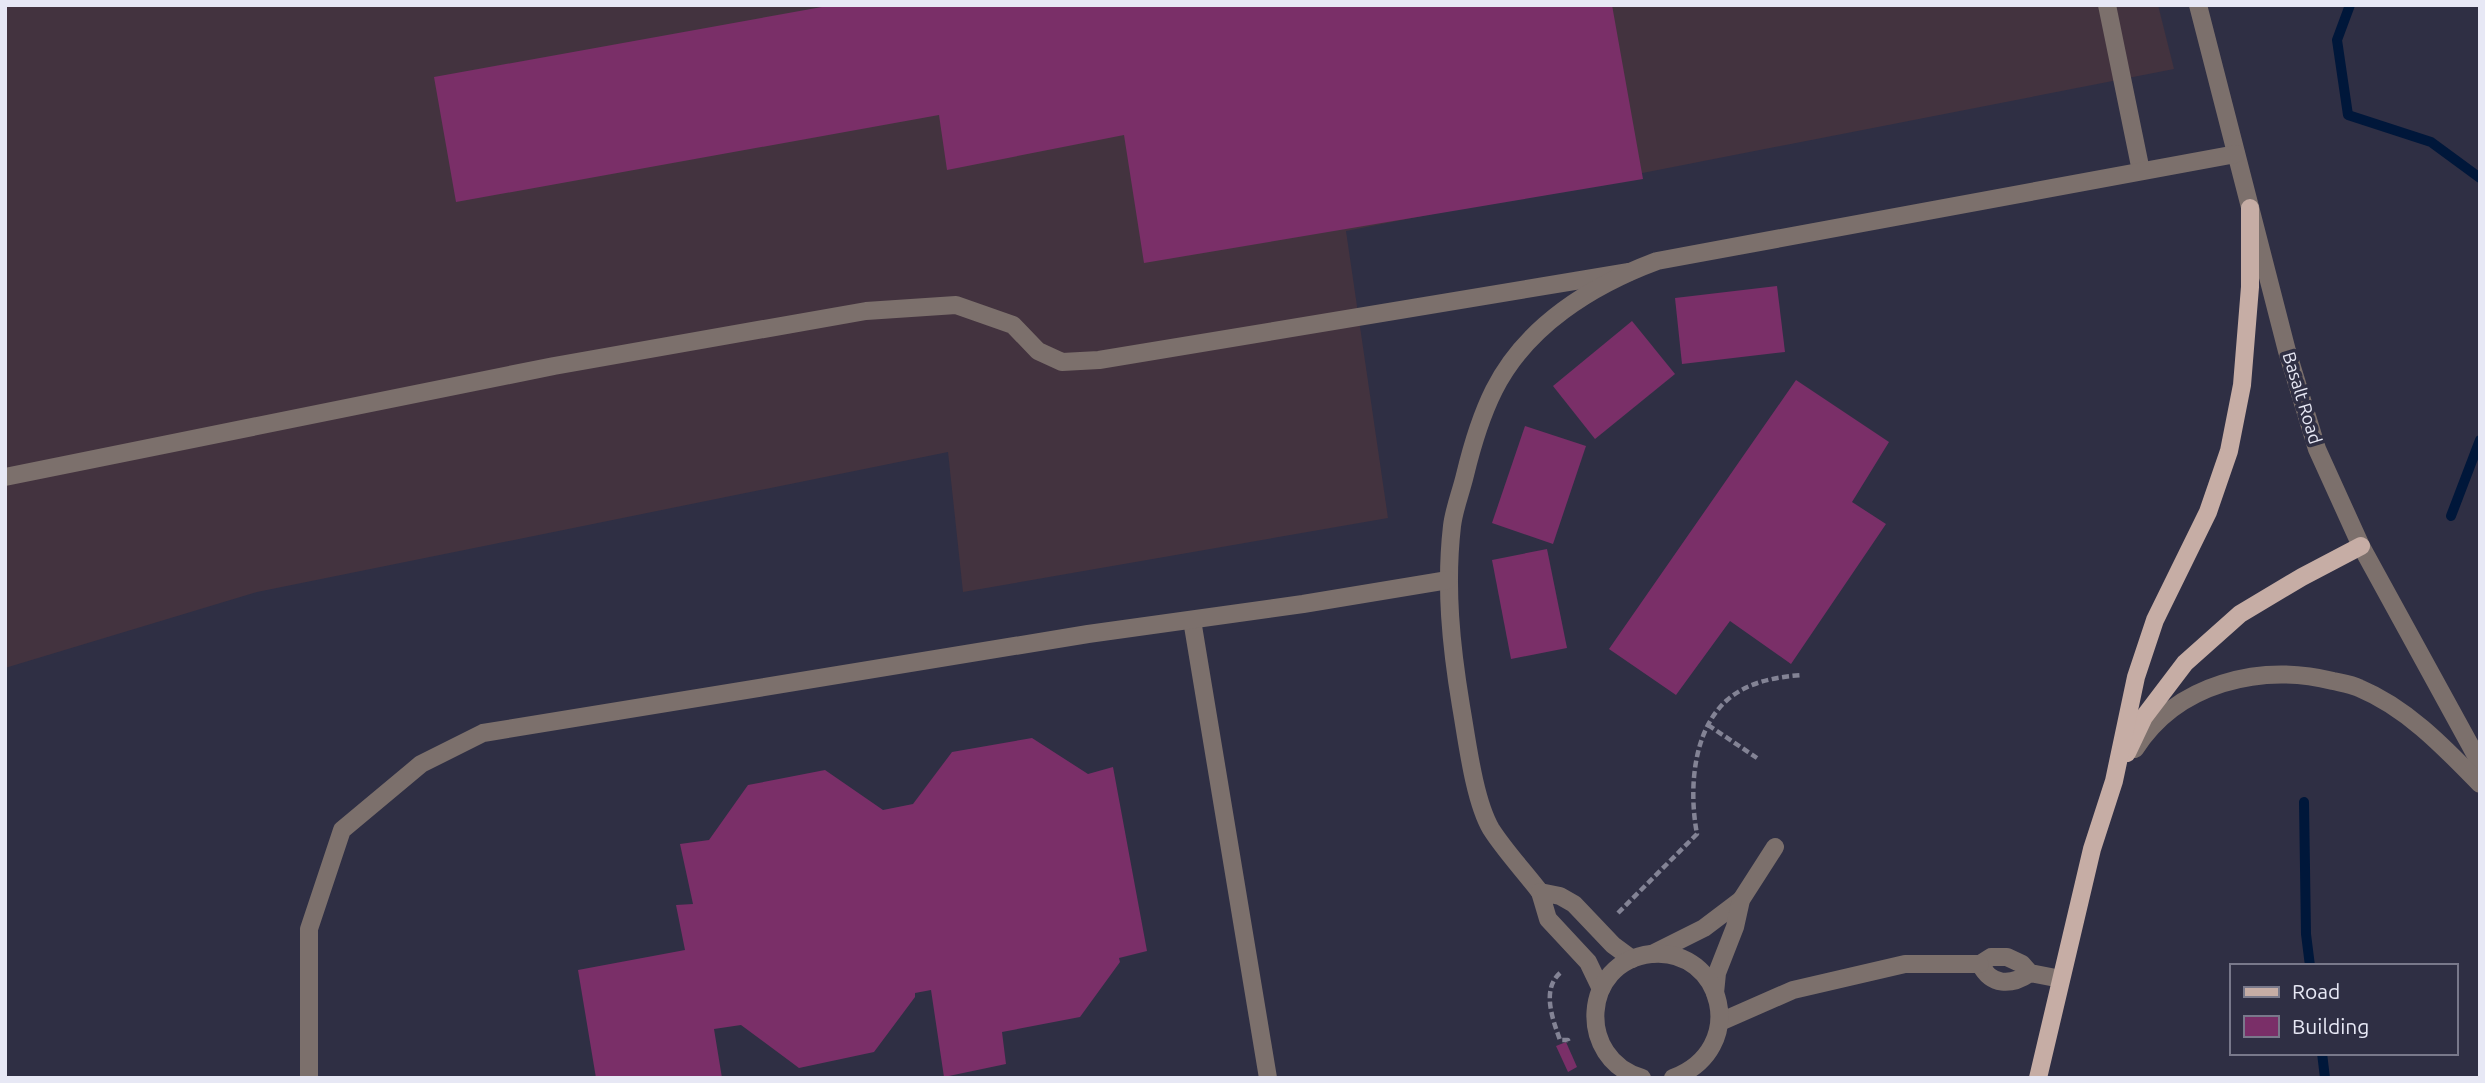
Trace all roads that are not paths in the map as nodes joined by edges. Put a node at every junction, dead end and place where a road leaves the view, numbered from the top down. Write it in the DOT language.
graph roads {
  1 [pos="2107,5"];
  2 [pos="2197,5"];
  3 [pos="2236,154"];
  4 [pos="2141,171"];
  5 [pos="2250,208"];
  6 [pos="1629,272"];
  7 [pos="5,477"];
  8 [pos="2361,546"];
  9 [pos="1448,580"];
  10 [pos="1192,620"];
  11 [pos="2480,763"];
  12 [pos="2114,781"];
  13 [pos="2480,784"];
  14 [pos="1775,847"];
  15 [pos="1540,892"];
  16 [pos="1741,900"];
  17 [pos="1652,954"];
  18 [pos="1632,959"];
  19 [pos="2061,979"];
  20 [pos="1601,989"];
  21 [pos="1716,993"];
  22 [pos="1720,1022"];
  23 [pos="309,1078"];
  24 [pos="1268,1078"];
  25 [pos="1642,1078"];
  26 [pos="1673,1078"];
  27 [pos="2038,1078"];
  1 -- 4 [label="street"];
  2 -- 3 [label="street, Basalt Road"];
  3 -- 4 [label="street"];
  3 -- 5 [label="street, Basalt Road"];
  4 -- 6 [label="street"];
  5 -- 8 [label="street, Basalt Road"];
  5 -- 12 [label="main road"];
  6 -- 7 [label="street"];
  6 -- 9 [label="street"];
  8 -- 11 [label="street, Basalt Road"];
  8 -- 12 [label="main road"];
  9 -- 10 [label="street"];
  9 -- 15 [label="street"];
  10 -- 23 [label="street"];
  10 -- 24 [label="street"];
  12 -- 13 [label="street"];
  12 -- 19 [label="main road"];
  14 -- 16 [label="street"];
  15 -- 18 [label="street"];
  15 -- 20 [label="street"];
  16 -- 17 [label="street"];
  16 -- 21 [label="street"];
  17 -- 18 [label="street"];
  17 -- 21 [label="street"];
  18 -- 20 [label="street"];
  19 -- 22 [label="street"];
  19 -- 27 [label="main road"];
  20 -- 25 [label="street"];
  21 -- 22 [label="street"];
  22 -- 26 [label="street"];
}
